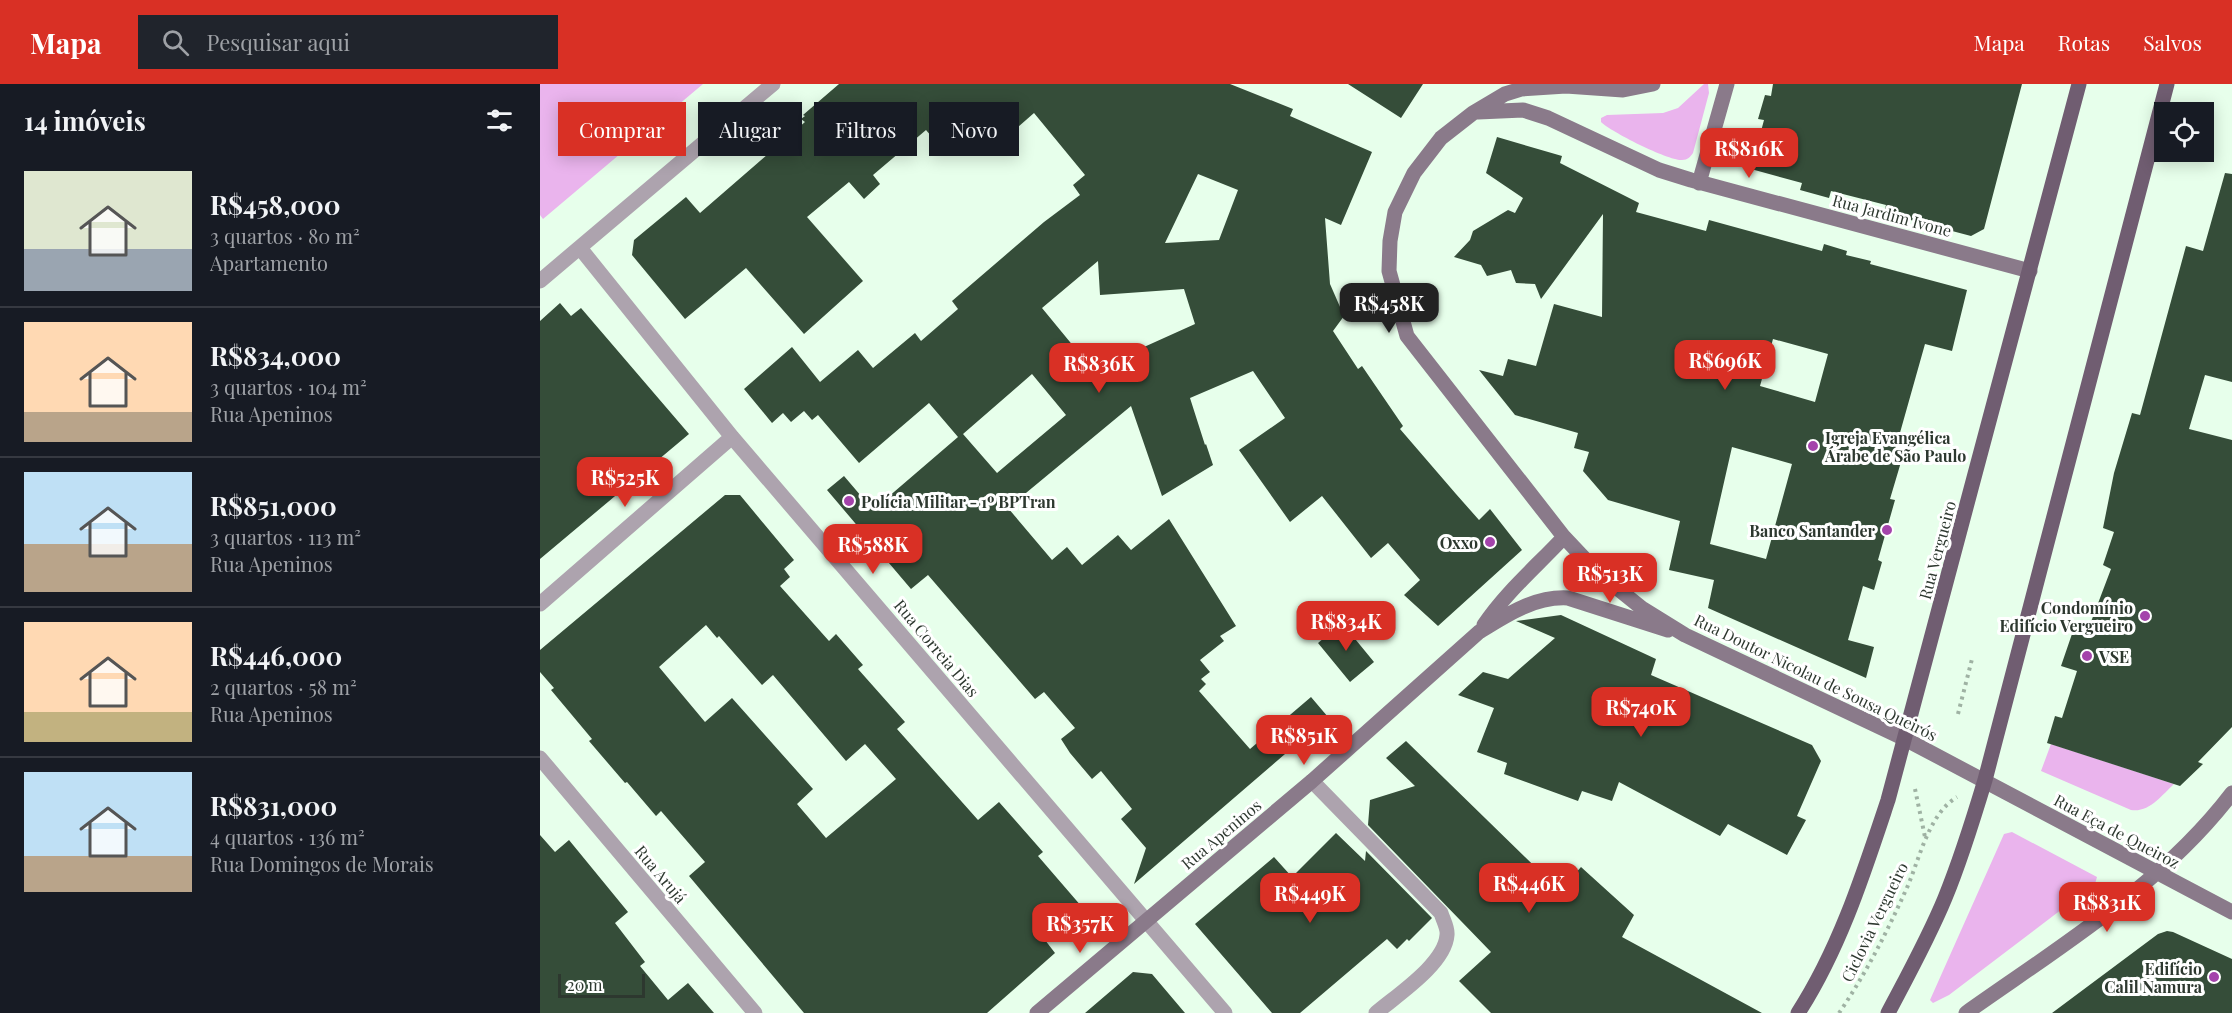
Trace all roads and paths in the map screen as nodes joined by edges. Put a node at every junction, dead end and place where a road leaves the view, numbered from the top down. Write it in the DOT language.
graph roads {
  1 [pos="773,84"];
  2 [pos="1653,84"];
  3 [pos="1727,84"];
  4 [pos="2079,84"];
  5 [pos="2167,84"];
  6 [pos="1473,113"];
  7 [pos="1699,183"];
  8 [pos="580,248"];
  9 [pos="2030,271"];
  10 [pos="540,281"];
  11 [pos="732,437"];
  12 [pos="1564,537"];
  13 [pos="540,604"];
  14 [pos="1479,632"];
  15 [pos="1685,635"];
  16 [pos="1972,659"];
  17 [pos="1958,714"];
  18 [pos="1905,739"];
  19 [pos="540,758"];
  20 [pos="1985,780"];
  21 [pos="1312,781"];
  22 [pos="2232,793"];
  23 [pos="1925,838"];
  24 [pos="2156,873"];
  25 [pos="2232,912"];
  26 [pos="1145,920"];
  27 [pos="755,1013"];
  28 [pos="1037,1013"];
  29 [pos="1225,1013"];
  30 [pos="1376,1013"];
  31 [pos="1798,1013"];
  32 [pos="1839,1013"];
  33 [pos="1888,1013"];
  34 [pos="1966,1013"];
  1 -- 8 [label="street"];
  2 -- 6 [label="street, Rua Doutor Nicolau de Sousa Queirós"];
  3 -- 7 [label="street"];
  4 -- 9 [label="main road, Rua Vergueiro"];
  5 -- 20 [label="main road"];
  6 -- 7 [label="street, Rua Jardim Ivone"];
  6 -- 12 [label="street, Rua Doutor Nicolau de Sousa Queirós"];
  7 -- 9 [label="street, Rua Jardim Ivone"];
  8 -- 10 [label="street"];
  8 -- 11 [label="street, Rua Correia Dias"];
  9 -- 18 [label="main road, Rua Vergueiro"];
  11 -- 13 [label="street"];
  11 -- 26 [label="street, Rua Correia Dias"];
  12 -- 14 [label="street, Rua Apeninos"];
  12 -- 15 [label="street, Rua Doutor Nicolau de Sousa Queirós"];
  14 -- 15 [label="street, Rua Apeninos"];
  14 -- 21 [label="street, Rua Apeninos"];
  15 -- 18 [label="street, Rua Doutor Nicolau de Sousa Queirós"];
  16 -- 17 [label="path"];
  18 -- 20 [label="street, Rua Doutor Nicolau de Sousa Queirós"];
  18 -- 31 [label="main road, Rua Vergueiro"];
  19 -- 27 [label="street, Rua Arujá"];
  20 -- 24 [label="street, Rua Eça de Queiroz"];
  20 -- 33 [label="main road"];
  21 -- 26 [label="street, Rua Apeninos"];
  21 -- 30 [label="street"];
  22 -- 24 [label="street"];
  23 -- 32 [label="path, Ciclovia Vergueiro"];
  24 -- 25 [label="street, Rua Eça de Queiroz"];
  24 -- 34 [label="street"];
  26 -- 28 [label="street, Rua Apeninos"];
  26 -- 29 [label="street, Rua Correia Dias"];
}
